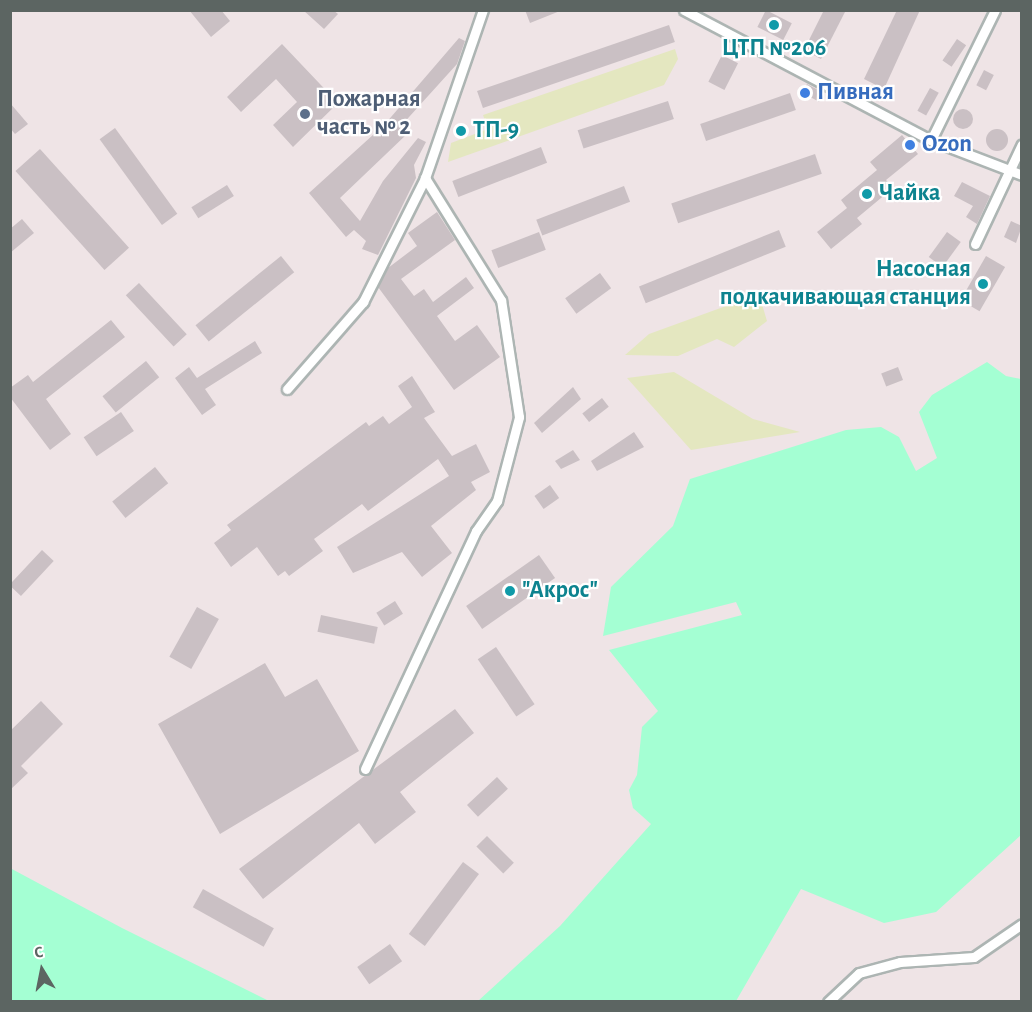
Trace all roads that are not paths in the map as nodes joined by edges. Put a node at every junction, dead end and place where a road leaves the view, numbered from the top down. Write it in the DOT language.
graph roads {
  1 [pos="483,10"];
  2 [pos="684,10"];
  3 [pos="995,10"];
  4 [pos="931,140"];
  5 [pos="1022,144"];
  6 [pos="1010,169"];
  7 [pos="1022,175"];
  8 [pos="425,178"];
  9 [pos="975,244"];
  10 [pos="287,389"];
  11 [pos="365,769"];
  12 [pos="1022,924"];
  13 [pos="828,1002"];
  1 -- 8 [label="street"];
  2 -- 4 [label="street"];
  3 -- 4 [label="street"];
  4 -- 6 [label="street"];
  5 -- 6 [label="street"];
  6 -- 7 [label="street"];
  6 -- 9 [label="street"];
  8 -- 10 [label="street"];
  8 -- 11 [label="street"];
  12 -- 13 [label="street"];
}
